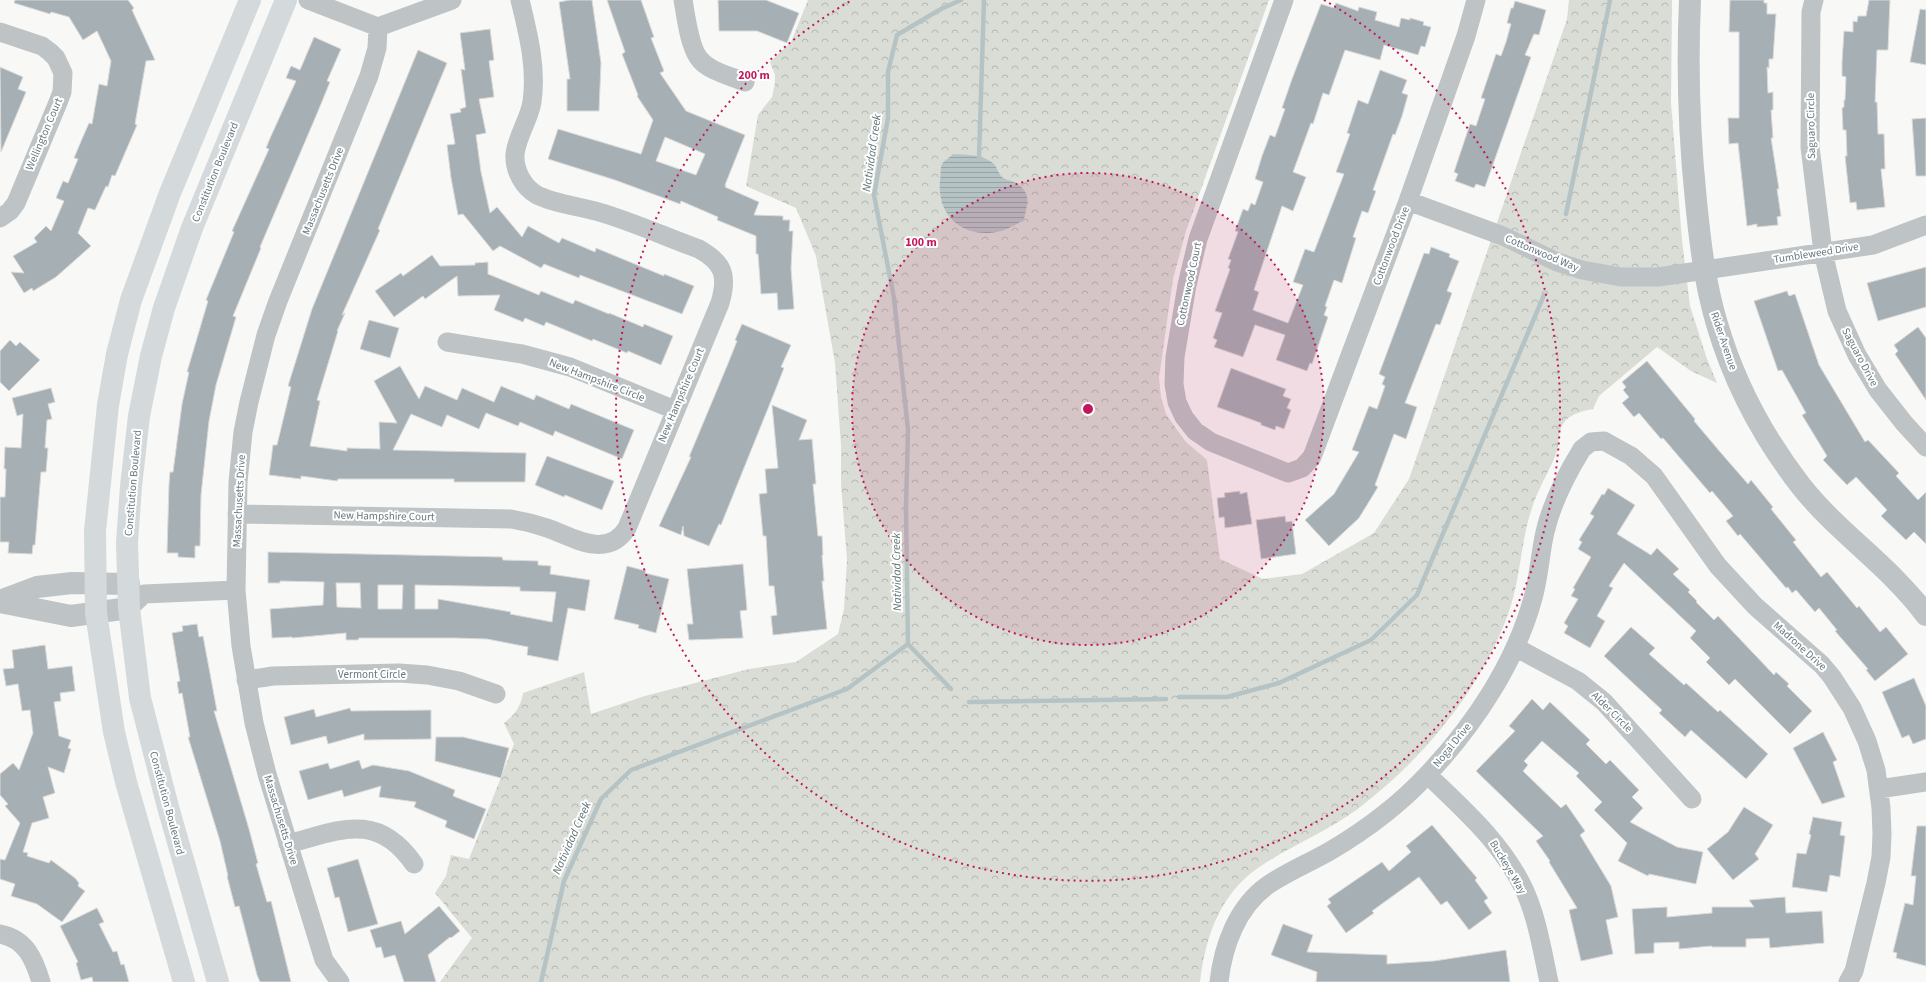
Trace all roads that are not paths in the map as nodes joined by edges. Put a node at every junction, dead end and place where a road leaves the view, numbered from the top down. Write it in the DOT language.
graph roads {
  1 [pos="250,0"];
  2 [pos="286,0"];
  3 [pos="308,0"];
  4 [pos="452,0"];
  5 [pos="520,0"];
  6 [pos="683,0"];
  7 [pos="1284,0"];
  8 [pos="1476,0"];
  9 [pos="1690,0"];
  10 [pos="1814,0"];
  11 [pos="378,27"];
  12 [pos="0,32"];
  13 [pos="745,82"];
  14 [pos="1408,201"];
  15 [pos="0,218"];
  16 [pos="1926,225"];
  17 [pos="1823,252"];
  18 [pos="1704,270"];
  19 [pos="447,342"];
  20 [pos="675,410"];
  21 [pos="1596,440"];
  22 [pos="1926,447"];
  23 [pos="1282,472"];
  24 [pos="237,514"];
  25 [pos="95,583"];
  26 [pos="236,590"];
  27 [pos="134,595"];
  28 [pos="0,602"];
  29 [pos="96,613"];
  30 [pos="1926,615"];
  31 [pos="1515,647"];
  32 [pos="246,680"];
  33 [pos="496,694"];
  34 [pos="1428,775"];
  35 [pos="1926,782"];
  36 [pos="1879,789"];
  37 [pos="1692,799"];
  38 [pos="288,844"];
  39 [pos="414,864"];
  40 [pos="0,934"];
  41 [pos="40,982"];
  42 [pos="184,982"];
  43 [pos="218,982"];
  44 [pos="340,982"];
  45 [pos="1219,982"];
  46 [pos="1549,982"];
  47 [pos="1848,982"];
  1 -- 25 [label="main road"];
  2 -- 27 [label="main road, Constitution Boulevard"];
  3 -- 11 [label="street"];
  4 -- 11 [label="street"];
  5 -- 20 [label="street, New Hampshire Court"];
  6 -- 13 [label="street"];
  7 -- 23 [label="street, Cottonwood Court"];
  8 -- 14 [label="street, Cottonwood Drive"];
  9 -- 18 [label="street, Rider Avenue"];
  10 -- 17 [label="street, Saguaro Circle"];
  11 -- 24 [label="street, Massachusetts Drive"];
  12 -- 15 [label="street, Wellington Court"];
  14 -- 18 [label="street, Cottonwood Way"];
  14 -- 23 [label="street, Cottonwood Drive"];
  16 -- 17 [label="street, Tumbleweed Drive"];
  17 -- 18 [label="street, Tumbleweed Drive"];
  17 -- 22 [label="street, Saguaro Drive"];
  18 -- 30 [label="street, Rider Avenue"];
  19 -- 20 [label="street, New Hampshire Circle"];
  20 -- 24 [label="street, New Hampshire Court"];
  21 -- 31 [label="street, Nogal Drive"];
  21 -- 36 [label="street, Madrone Drive"];
  24 -- 26 [label="street, Massachusetts Drive"];
  25 -- 27 [label="street"];
  25 -- 28 [label="street"];
  25 -- 29 [label="main road"];
  26 -- 27 [label="street"];
  26 -- 32 [label="street, Massachusetts Drive"];
  27 -- 29 [label="street"];
  27 -- 43 [label="main road, Constitution Boulevard"];
  28 -- 29 [label="street"];
  29 -- 42 [label="main road"];
  31 -- 34 [label="street, Nogal Drive"];
  31 -- 37 [label="street, Alder Circle"];
  32 -- 33 [label="street, Vermont Circle"];
  32 -- 38 [label="street, Massachusetts Drive"];
  34 -- 45 [label="street, Nogal Drive"];
  34 -- 46 [label="street, Buckeye Way"];
  35 -- 36 [label="street"];
  36 -- 47 [label="street, Madrone Drive"];
  38 -- 39 [label="street"];
  38 -- 44 [label="street, Massachusetts Drive"];
  40 -- 41 [label="street"];
}
